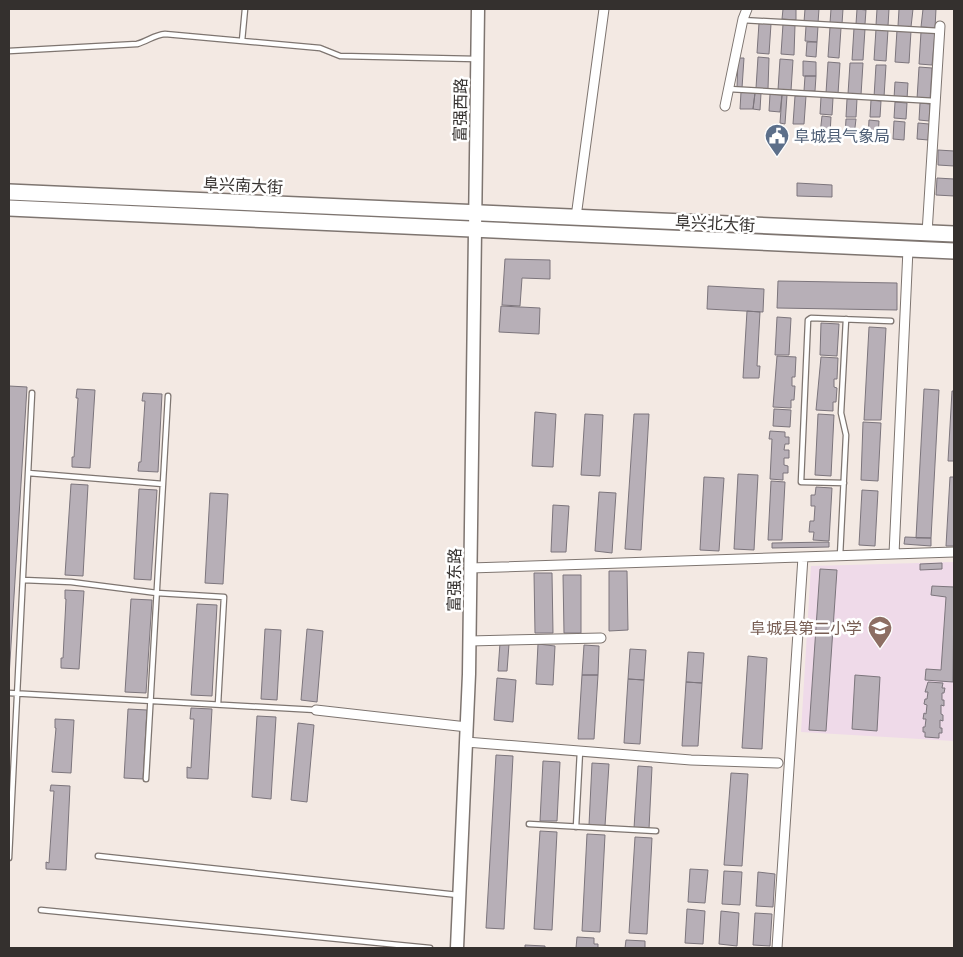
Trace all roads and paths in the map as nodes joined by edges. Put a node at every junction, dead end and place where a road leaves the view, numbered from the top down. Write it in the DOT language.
graph roads {
  1 [pos="245,9"];
  2 [pos="478,9"];
  3 [pos="603,9"];
  4 [pos="747,9"];
  5 [pos="742,20"];
  6 [pos="940,28"];
  7 [pos="242,41"];
  8 [pos="9,51"];
  9 [pos="477,59"];
  10 [pos="729,89"];
  11 [pos="935,101"];
  12 [pos="725,106"];
  13 [pos="9,192"];
  14 [pos="9,208"];
  15 [pos="475,212"];
  16 [pos="576,217"];
  17 [pos="475,230"];
  18 [pos="927,233"];
  19 [pos="954,234"];
  20 [pos="908,249"];
  21 [pos="954,251"];
  22 [pos="846,319"];
  23 [pos="891,321"];
  24 [pos="32,393"];
  25 [pos="168,396"];
  26 [pos="28,473"];
  27 [pos="163,484"];
  28 [pos="844,484"];
  29 [pos="954,552"];
  30 [pos="894,554"];
  31 [pos="840,556"];
  32 [pos="803,557"];
  33 [pos="470,568"];
  34 [pos="23,580"];
  35 [pos="157,593"];
  36 [pos="601,638"];
  37 [pos="469,641"];
  38 [pos="9,693"];
  39 [pos="17,693"];
  40 [pos="150,700"];
  41 [pos="218,704"];
  42 [pos="316,710"];
  43 [pos="467,727"];
  44 [pos="466,742"];
  45 [pos="580,751"];
  46 [pos="778,763"];
  47 [pos="146,779"];
  48 [pos="529,824"];
  49 [pos="576,827"];
  50 [pos="656,831"];
  51 [pos="98,856"];
  52 [pos="9,858"];
  53 [pos="460,895"];
  54 [pos="41,910"];
  55 [pos="430,948"];
  56 [pos="457,948"];
  57 [pos="777,948"];
  1 -- 7 [label="lane"];
  2 -- 9 [label="street, 富强西路"];
  3 -- 16 [label="street"];
  4 -- 5 [label="street"];
  5 -- 6 [label="lane"];
  5 -- 10 [label="street"];
  6 -- 11 [label="street"];
  7 -- 8 [label="lane"];
  7 -- 9 [label="lane"];
  9 -- 15 [label="street, 富强西路"];
  10 -- 11 [label="lane"];
  10 -- 12 [label="street"];
  11 -- 18 [label="street"];
  13 -- 15 [label="main road, 阜兴南大街"];
  14 -- 17 [label="main road, 阜兴南大街"];
  15 -- 16 [label="main road, 阜兴北大街"];
  15 -- 17 [label="street, 富强东路"];
  16 -- 18 [label="main road, 阜兴北大街"];
  17 -- 20 [label="main road, 阜兴北大街"];
  17 -- 33 [label="street, 富强东路"];
  18 -- 19 [label="main road, 阜兴北大街"];
  20 -- 21 [label="main road, 阜兴北大街"];
  20 -- 30 [label="street"];
  22 -- 23 [label="lane"];
  22 -- 28 [label="lane"];
  22 -- 28 [label="lane"];
  24 -- 26 [label="lane"];
  25 -- 27 [label="lane"];
  26 -- 27 [label="lane"];
  26 -- 34 [label="lane"];
  27 -- 35 [label="lane"];
  28 -- 31 [label="lane"];
  29 -- 30 [label="street"];
  30 -- 31 [label="street"];
  31 -- 32 [label="street"];
  32 -- 33 [label="street"];
  32 -- 57 [label="street"];
  33 -- 37 [label="street, 富强东路"];
  34 -- 35 [label="lane"];
  34 -- 39 [label="lane"];
  35 -- 40 [label="lane"];
  35 -- 41 [label="lane"];
  36 -- 37 [label="street"];
  37 -- 43 [label="street, 富强东路"];
  38 -- 39 [label="lane"];
  39 -- 40 [label="lane"];
  39 -- 52 [label="lane"];
  40 -- 41 [label="lane"];
  40 -- 47 [label="lane"];
  41 -- 42 [label="lane"];
  42 -- 43 [label="street"];
  43 -- 44 [label="street, 富强东路"];
  44 -- 45 [label="street"];
  44 -- 53 [label="street, 富强东路"];
  45 -- 46 [label="street"];
  45 -- 49 [label="lane"];
  48 -- 49 [label="lane"];
  49 -- 50 [label="lane"];
  51 -- 53 [label="lane"];
  53 -- 56 [label="street, 富强东路"];
  54 -- 55 [label="lane"];
}
